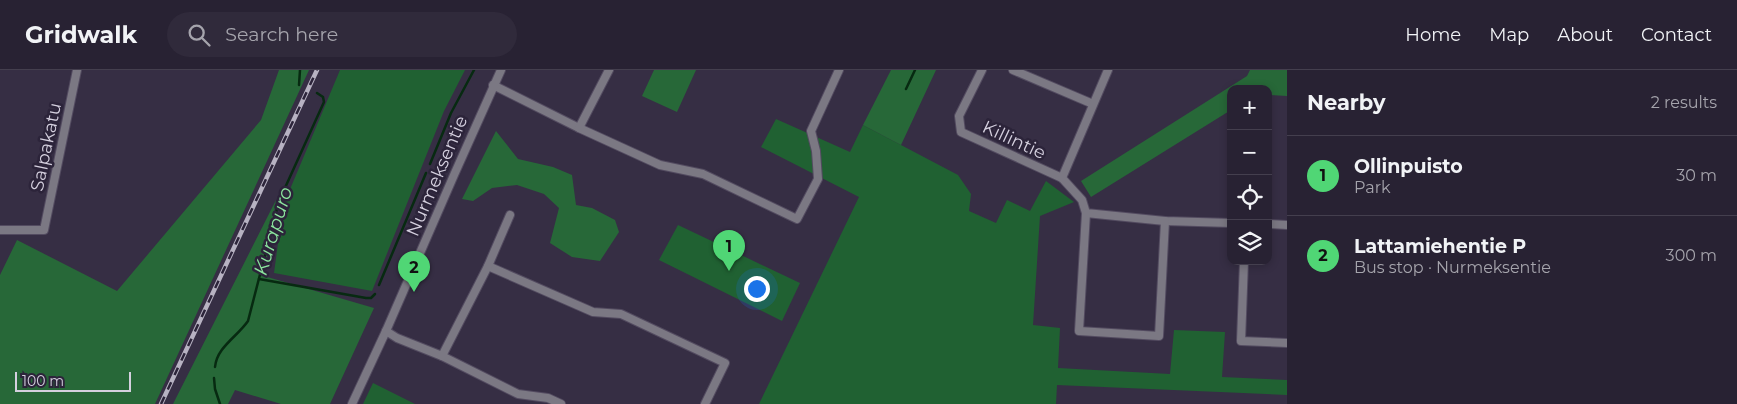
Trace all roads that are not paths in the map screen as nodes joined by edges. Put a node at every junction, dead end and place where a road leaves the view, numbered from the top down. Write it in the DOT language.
graph roads {
  1 [pos="77,70"];
  2 [pos="501,70"];
  3 [pos="609,70"];
  4 [pos="839,70"];
  5 [pos="982,70"];
  6 [pos="1013,70"];
  7 [pos="1108,70"];
  8 [pos="493,86"];
  9 [pos="1093,104"];
  10 [pos="579,128"];
  11 [pos="1062,178"];
  12 [pos="1086,213"];
  13 [pos="510,215"];
  14 [pos="1165,221"];
  15 [pos="1227,223"];
  16 [pos="1272,224"];
  17 [pos="1287,226"];
  18 [pos="0,230"];
  19 [pos="1244,265"];
  20 [pos="488,266"];
  21 [pos="386,331"];
  22 [pos="1287,343"];
  23 [pos="442,356"];
  24 [pos="352,404"];
  25 [pos="561,404"];
  26 [pos="705,404"];
  1 -- 18 [label="street, Salpakatu"];
  2 -- 8 [label="street, Nurmeksentie"];
  3 -- 10 [label="street"];
  4 -- 10 [label="street"];
  5 -- 11 [label="street, Killintie"];
  6 -- 9 [label="street"];
  7 -- 9 [label="street"];
  8 -- 10 [label="street"];
  8 -- 21 [label="street, Nurmeksentie"];
  9 -- 11 [label="street"];
  11 -- 12 [label="street"];
  12 -- 14 [label="street"];
  12 -- 14 [label="street"];
  13 -- 20 [label="street"];
  14 -- 15 [label="street"];
  16 -- 17 [label="street"];
  19 -- 22 [label="street"];
  20 -- 23 [label="street"];
  20 -- 26 [label="street"];
  21 -- 23 [label="street"];
  21 -- 24 [label="street, Nurmeksentie"];
  23 -- 25 [label="street"];
}
